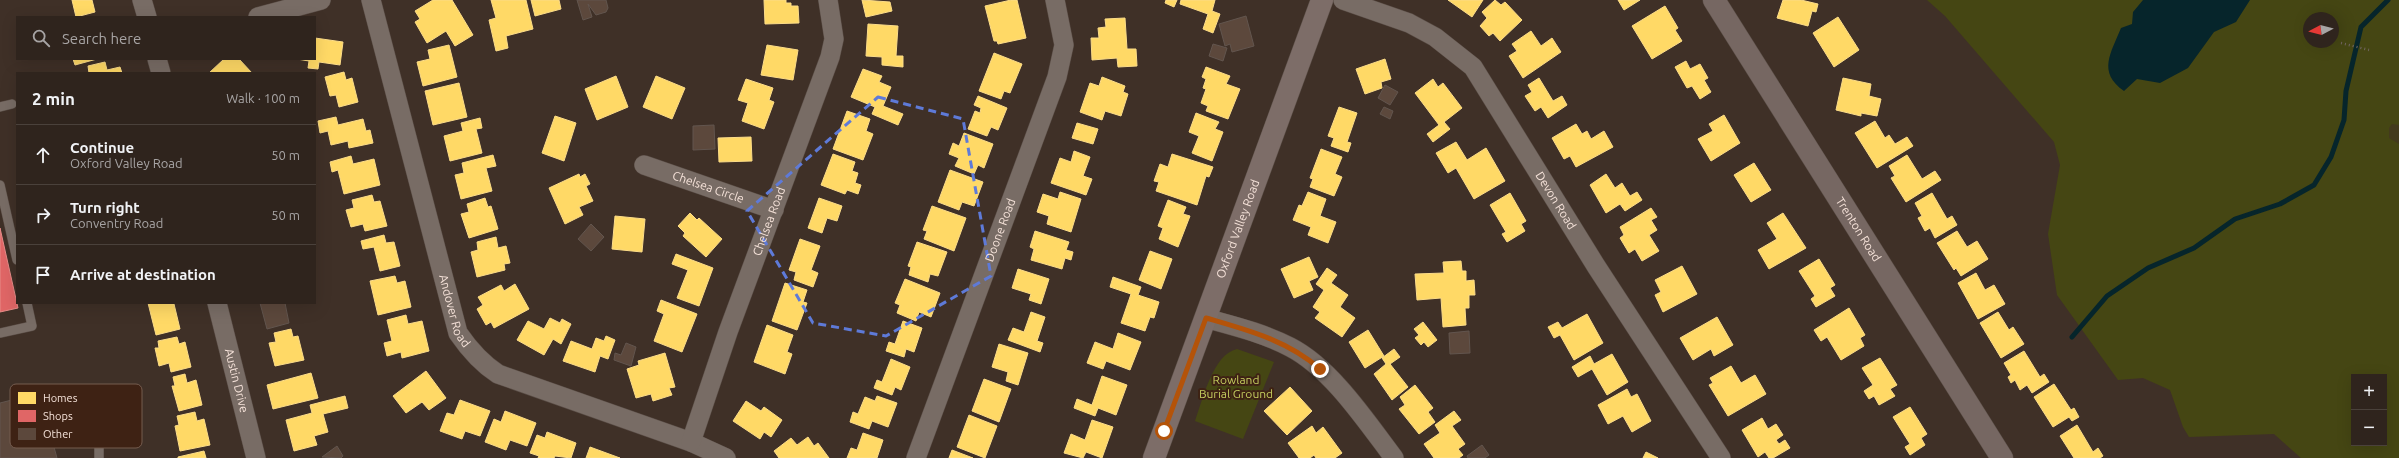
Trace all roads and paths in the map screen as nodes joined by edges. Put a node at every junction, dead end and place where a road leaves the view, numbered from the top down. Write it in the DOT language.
graph roads {
  1 [pos="142,0"];
  2 [pos="321,0"];
  3 [pos="371,0"];
  4 [pos="828,0"];
  5 [pos="1055,0"];
  6 [pos="1322,0"];
  7 [pos="1343,0"];
  8 [pos="1714,0"];
  9 [pos="147,16"];
  10 [pos="262,16"];
  11 [pos="2341,43"];
  12 [pos="2369,50"];
  13 [pos="158,60"];
  14 [pos="161,72"];
  15 [pos="12,104"];
  16 [pos="0,107"];
  17 [pos="644,165"];
  18 [pos="0,185"];
  19 [pos="774,210"];
  20 [pos="16,256"];
  21 [pos="27,304"];
  22 [pos="217,304"];
  23 [pos="1206,318"];
  24 [pos="0,333"];
  25 [pos="691,442"];
  26 [pos="256,458"];
  27 [pos="726,458"];
  28 [pos="916,458"];
  29 [pos="1154,458"];
  30 [pos="1394,458"];
  31 [pos="1721,458"];
  32 [pos="2002,458"];
  1 -- 9 [label="street"];
  2 -- 10 [label="street"];
  3 -- 25 [label="street, Andover Road"];
  4 -- 19 [label="street, Chelsea Road"];
  5 -- 28 [label="street, Doone Road"];
  6 -- 23 [label="main road, Oxford Valley Road"];
  7 -- 31 [label="street, Devon Road"];
  8 -- 32 [label="main road, Trenton Road"];
  11 -- 12 [label="path"];
  13 -- 14 [label="street"];
  15 -- 16 [label="lane"];
  17 -- 19 [label="street, Chelsea Circle"];
  18 -- 20 [label="lane"];
  19 -- 25 [label="street, Chelsea Road"];
  21 -- 24 [label="lane"];
  22 -- 26 [label="street, Austin Drive"];
  23 -- 29 [label="main road, Oxford Valley Road"];
  23 -- 30 [label="street"];
  25 -- 27 [label="street, Andover Road"];
}
